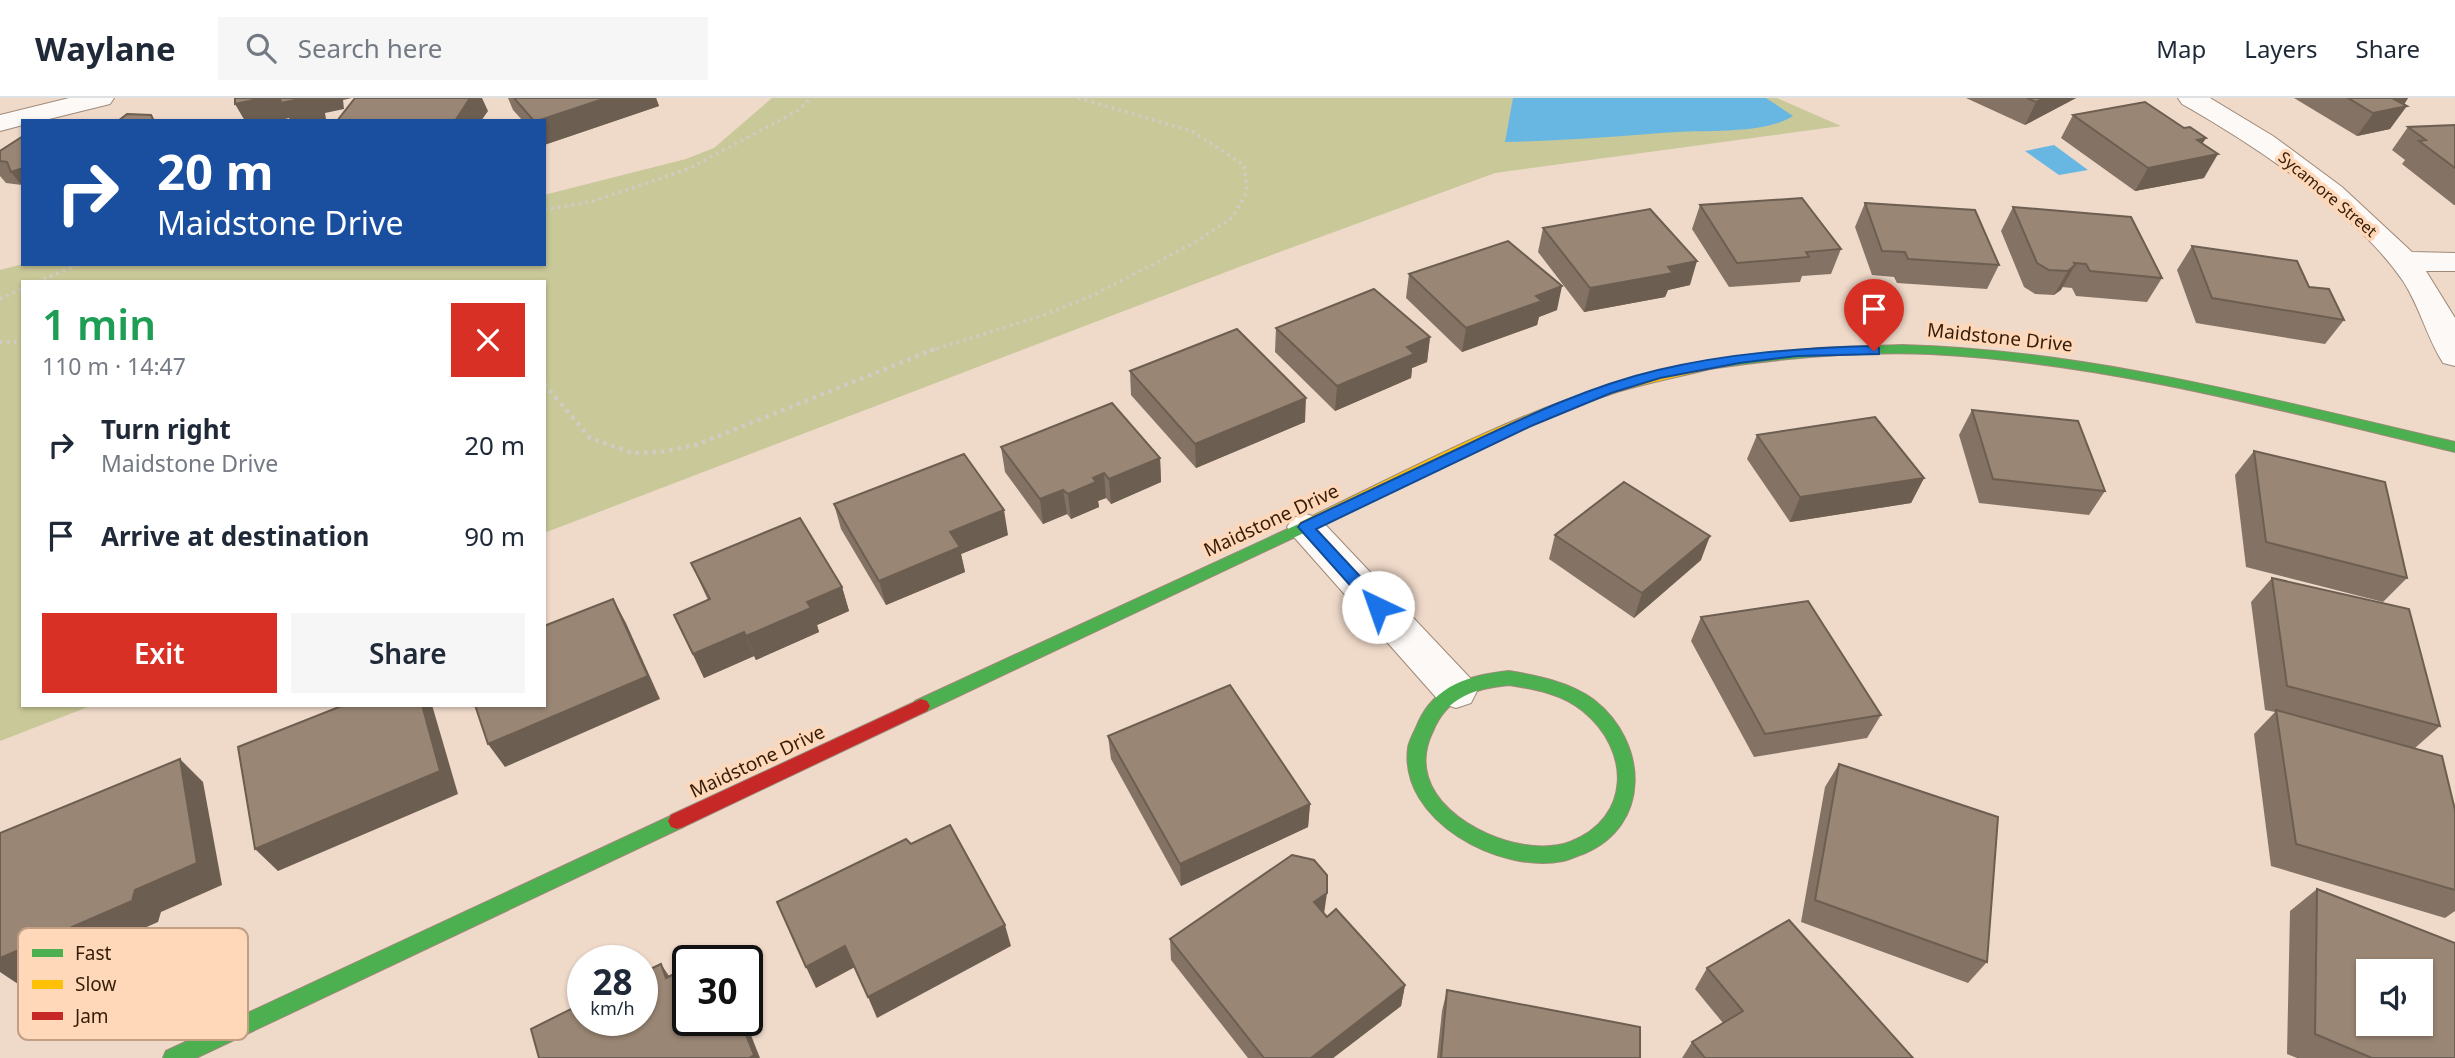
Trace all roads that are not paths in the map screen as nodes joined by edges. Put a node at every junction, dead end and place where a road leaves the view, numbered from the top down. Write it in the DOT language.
graph roads {
  1 [pos="101,98"];
  2 [pos="2191,98"];
  3 [pos="0,123"];
  4 [pos="2404,261"];
  5 [pos="2455,262"];
  6 [pos="2455,356"];
  7 [pos="2455,447"];
  8 [pos="1306,527"];
  9 [pos="1456,691"];
  10 [pos="248,1023"];
  11 [pos="211,1040"];
  12 [pos="173,1058"];
  1 -- 3 [label="street"];
  2 -- 4 [label="street, Sycamore Street"];
  4 -- 5 [label="street"];
  4 -- 6 [label="street, Sycamore Street"];
  7 -- 8 [label="street, Maidstone Drive"];
  8 -- 9 [label="street"];
  8 -- 10 [label="street, Maidstone Drive"];
  9 -- 9 [label="street"];
  11 -- 12 [label="street, Maidstone Drive"];
}
